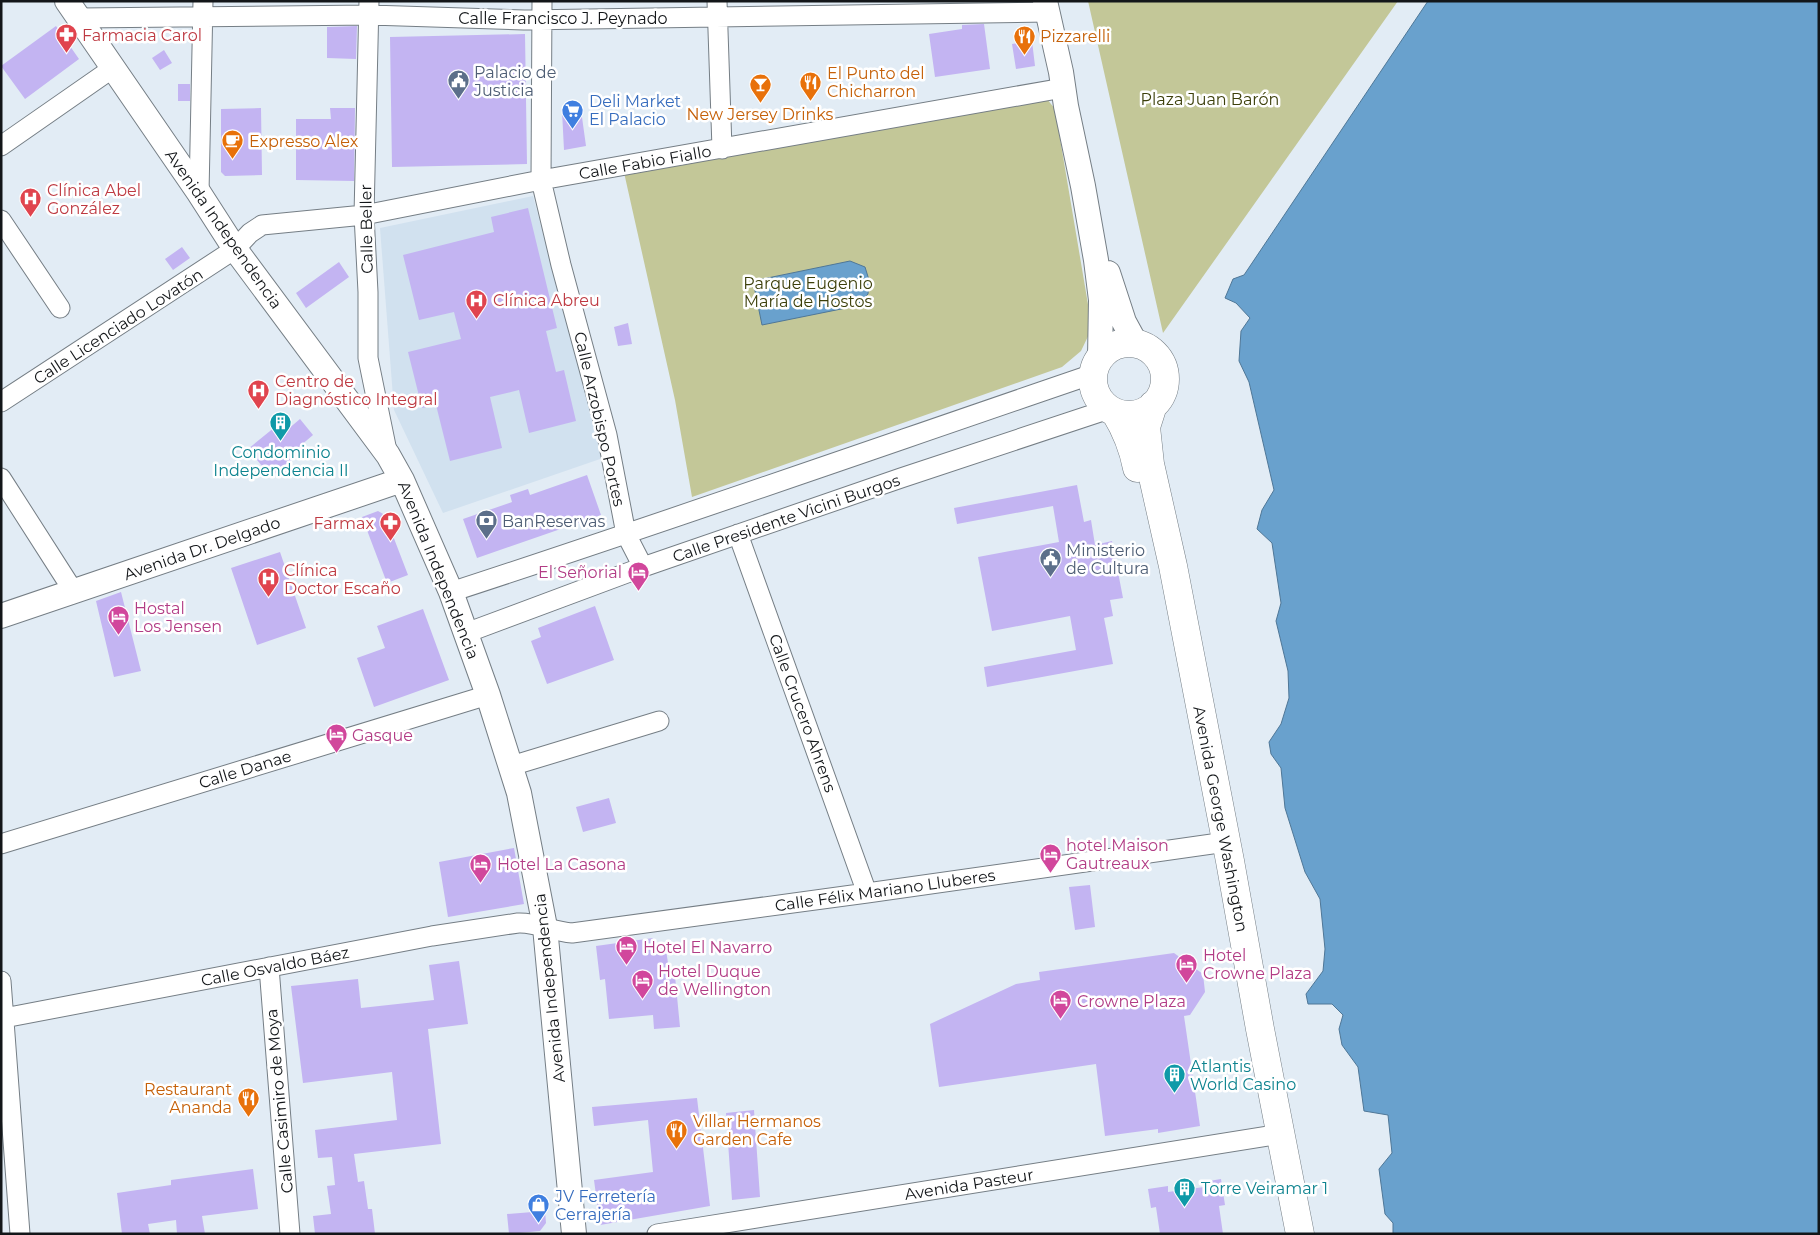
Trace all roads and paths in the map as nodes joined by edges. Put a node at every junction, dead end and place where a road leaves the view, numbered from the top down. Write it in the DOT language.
graph roads {
  1 [pos="1046,6"];
  2 [pos="370,8"];
  3 [pos="202,9"];
  4 [pos="718,9"];
  5 [pos="73,10"];
  6 [pos="542,10"];
  7 [pos="113,68"];
  8 [pos="1063,88"];
  9 [pos="1,146"];
  10 [pos="722,149"];
  11 [pos="541,180"];
  12 [pos="1083,186"];
  13 [pos="199,193"];
  14 [pos="364,215"];
  15 [pos="1,220"];
  16 [pos="235,249"];
  17 [pos="60,308"];
  18 [pos="1136,344"];
  19 [pos="1097,366"];
  20 [pos="1,402"];
  21 [pos="1153,405"];
  22 [pos="1112,410"];
  23 [pos="388,455"];
  24 [pos="1,478"];
  25 [pos="402,480"];
  26 [pos="626,534"];
  27 [pos="738,534"];
  28 [pos="643,567"];
  29 [pos="74,592"];
  30 [pos="451,592"];
  31 [pos="1,616"];
  32 [pos="466,633"];
  33 [pos="488,695"];
  34 [pos="659,721"];
  35 [pos="511,766"];
  36 [pos="1219,843"];
  37 [pos="1,844"];
  38 [pos="867,893"];
  39 [pos="545,927"];
  40 [pos="269,967"];
  41 [pos="1,981"];
  42 [pos="4,1018"];
  43 [pos="1273,1136"];
  44 [pos="20,1234"];
  45 [pos="290,1234"];
  46 [pos="574,1234"];
  47 [pos="657,1234"];
  48 [pos="1283,1234"];
  49 [pos="1300,1234"];
  1 -- 4 [label="street, Calle Francisco J. Peynado"];
  1 -- 8 [label="main road"];
  2 -- 3 [label="street, Calle Francisco J. Peynado"];
  2 -- 6 [label="street, Calle Francisco J. Peynado"];
  2 -- 14 [label="street, Calle Beller"];
  3 -- 5 [label="street, Calle Francisco J. Peynado"];
  3 -- 13 [label="street"];
  4 -- 6 [label="street, Calle Francisco J. Peynado"];
  4 -- 10 [label="street"];
  5 -- 7 [label="main road, Avenida Independencia"];
  6 -- 11 [label="street, Calle Arzobispo Portes"];
  7 -- 9 [label="street"];
  7 -- 13 [label="main road, Avenida Independencia"];
  8 -- 10 [label="street, Calle Fabio Fiallo"];
  8 -- 12 [label="main road"];
  10 -- 11 [label="street, Calle Fabio Fiallo"];
  11 -- 14 [label="street, Calle Fabio Fiallo"];
  11 -- 26 [label="street, Calle Arzobispo Portes"];
  12 -- 18 [label="main road"];
  12 -- 19 [label="main road"];
  13 -- 16 [label="main road, Avenida Independencia"];
  14 -- 16 [label="street, Calle Fabio Fiallo"];
  14 -- 23 [label="street, Calle Beller"];
  15 -- 17 [label="street"];
  16 -- 20 [label="street, Calle Licenciado Lovatón"];
  16 -- 23 [label="main road, Avenida Independencia"];
  18 -- 19 [label="highway"];
  18 -- 21 [label="highway"];
  19 -- 22 [label="highway"];
  19 -- 26 [label="street"];
  21 -- 22 [label="highway"];
  21 -- 36 [label="highway, Avenida George Washington"];
  22 -- 27 [label="street, Calle Presidente Vicini Burgos"];
  22 -- 36 [label="highway, Avenida George Washington"];
  23 -- 25 [label="main road, Avenida Independencia"];
  24 -- 29 [label="street"];
  25 -- 29 [label="main road, Avenida Dr. Delgado"];
  25 -- 30 [label="main road, Avenida Independencia"];
  26 -- 28 [label="street, Calle Arzobispo Portes"];
  26 -- 30 [label="street"];
  27 -- 28 [label="street, Calle Presidente Vicini Burgos"];
  27 -- 38 [label="street, Calle Crucero Ahrens"];
  28 -- 32 [label="street, Calle Presidente Vicini Burgos"];
  29 -- 31 [label="main road, Avenida Dr. Delgado"];
  30 -- 32 [label="main road, Avenida Independencia"];
  32 -- 33 [label="main road, Avenida Independencia"];
  33 -- 35 [label="main road, Avenida Independencia"];
  33 -- 37 [label="street, Calle Danae"];
  34 -- 35 [label="street"];
  35 -- 39 [label="main road, Avenida Independencia"];
  36 -- 38 [label="street, Calle Félix Mariano Lluberes"];
  36 -- 43 [label="highway, Avenida George Washington"];
  38 -- 39 [label="street, Calle Félix Mariano Lluberes"];
  39 -- 40 [label="street, Calle Osvaldo Báez"];
  39 -- 46 [label="main road, Avenida Independencia"];
  40 -- 42 [label="street, Calle Osvaldo Báez"];
  40 -- 45 [label="street, Calle Casimiro de Moya"];
  41 -- 42 [label="street"];
  42 -- 44 [label="street"];
  43 -- 47 [label="street, Avenida Pasteur"];
  43 -- 48 [label="highway, Avenida George Washington"];
  43 -- 49 [label="highway, Avenida George Washington"];
}
